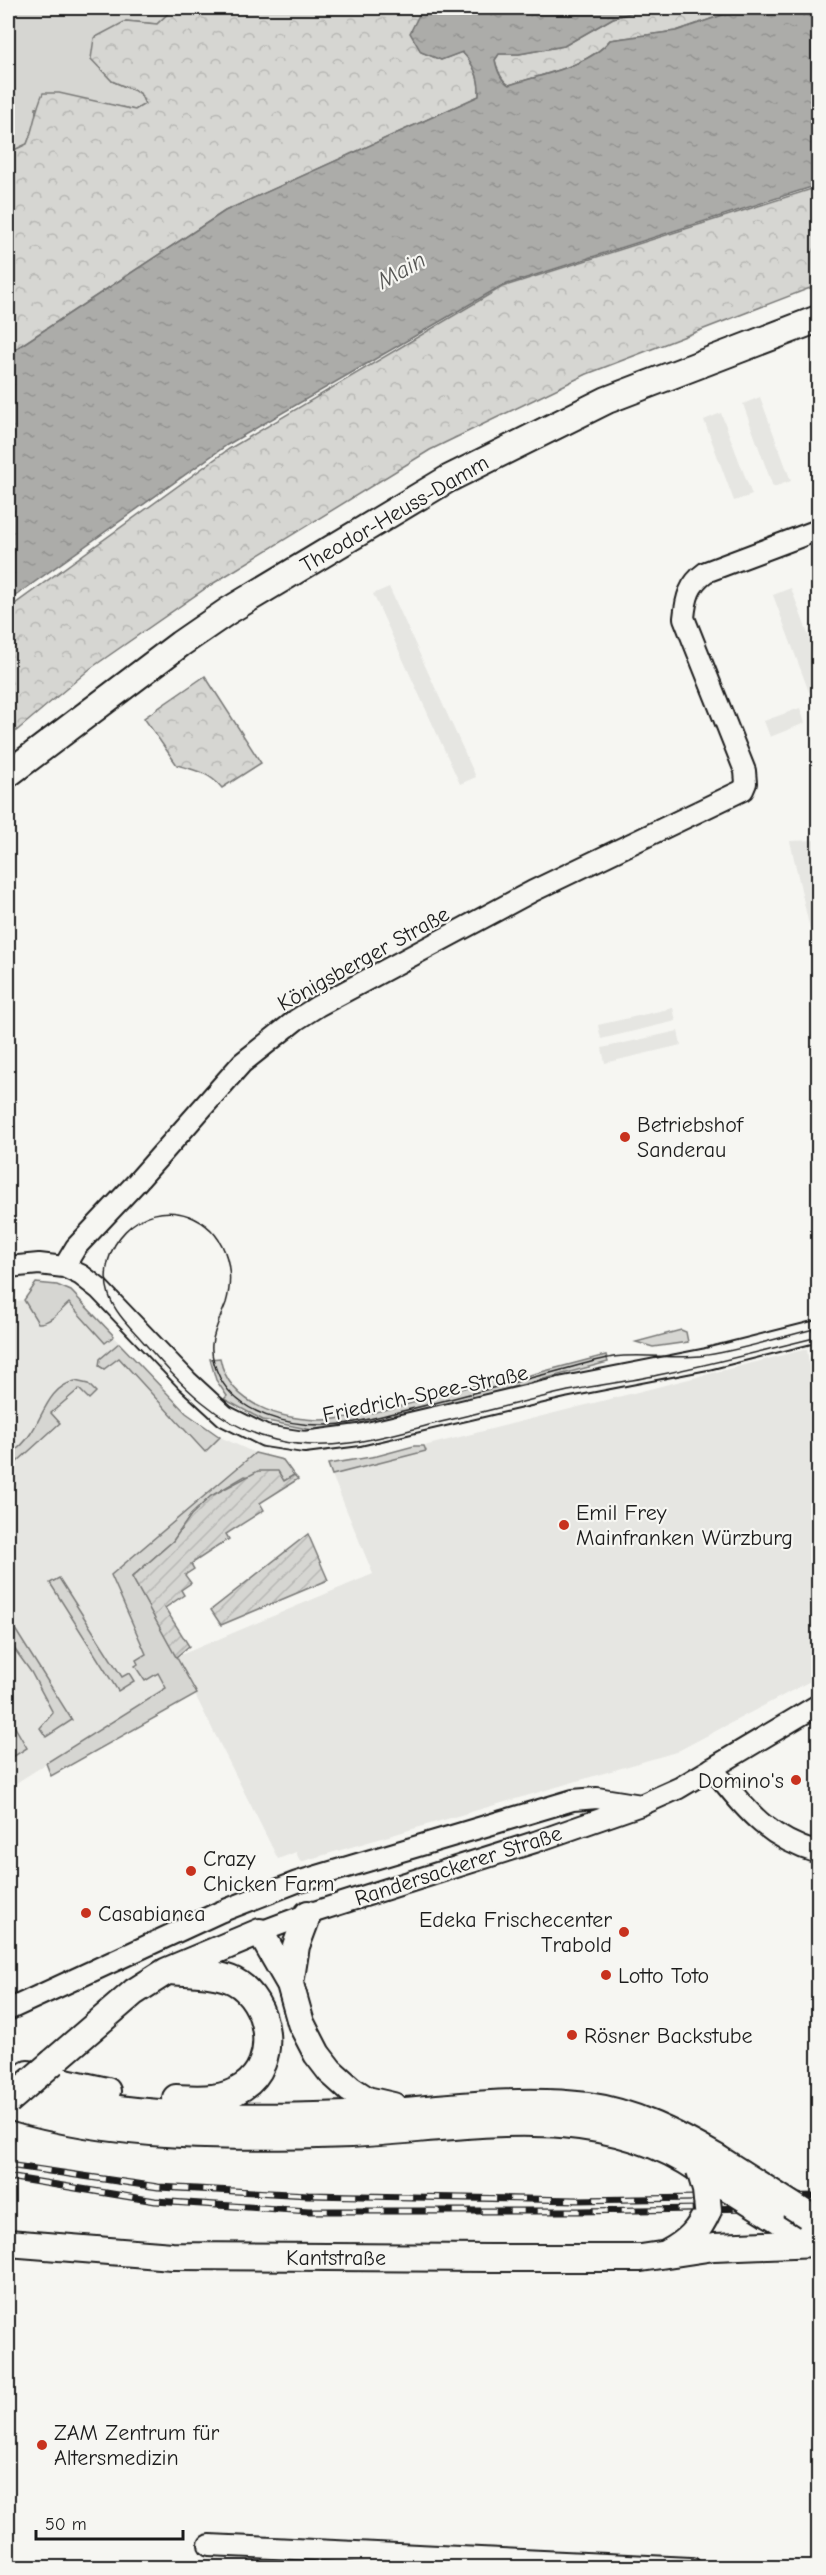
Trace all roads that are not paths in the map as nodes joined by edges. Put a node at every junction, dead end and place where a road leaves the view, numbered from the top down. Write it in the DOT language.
graph roads {
  1 [pos="819,319"];
  2 [pos="819,530"];
  3 [pos="8,774"];
  4 [pos="8,1267"];
  5 [pos="64,1267"];
  6 [pos="819,1331"];
  7 [pos="819,1705"];
  8 [pos="712,1768"];
  9 [pos="641,1805"];
  10 [pos="819,1853"];
  11 [pos="308,1914"];
  12 [pos="260,1932"];
  13 [pos="167,1971"];
  14 [pos="290,1984"];
  15 [pos="8,2010"];
  16 [pos="8,2069"];
  17 [pos="8,2086"];
  18 [pos="8,2101"];
  19 [pos="8,2106"];
  20 [pos="414,2111"];
  21 [pos="703,2164"];
  22 [pos="813,2218"];
  23 [pos="8,2243"];
  24 [pos="818,2243"];
  25 [pos="664,2255"];
  26 [pos="209,2545"];
  27 [pos="691,2568"];
  1 -- 3 [label="main road, Theodor-Heuss-Damm"];
  2 -- 5 [label="street, Königsberger Straße"];
  4 -- 5 [label="street"];
  5 -- 6 [label="street, Friedrich-Spee-Straße"];
  7 -- 8 [label="street, Randersackerer Straße"];
  8 -- 9 [label="street, Randersackerer Straße"];
  8 -- 10 [label="street"];
  9 -- 11 [label="street, Randersackerer Straße"];
  9 -- 15 [label="street, Randersackerer Straße"];
  11 -- 12 [label="street, Randersackerer Straße"];
  11 -- 14 [label="main road"];
  12 -- 13 [label="main road, Randersackerer Straße"];
  12 -- 14 [label="main road"];
  13 -- 16 [label="main road"];
  13 -- 18 [label="main road, Randersackerer Straße, bridge"];
  14 -- 20 [label="main road"];
  17 -- 20 [label="main road"];
  19 -- 21 [label="main road"];
  20 -- 21 [label="main road"];
  21 -- 22 [label="main road, bridge"];
  21 -- 24 [label="main road, bridge"];
  21 -- 25 [label="main road, Kantstraße, bridge"];
  23 -- 25 [label="main road, Kantstraße"];
  24 -- 25 [label="main road, Kantstraße"];
  26 -- 27 [label="street"];
}
